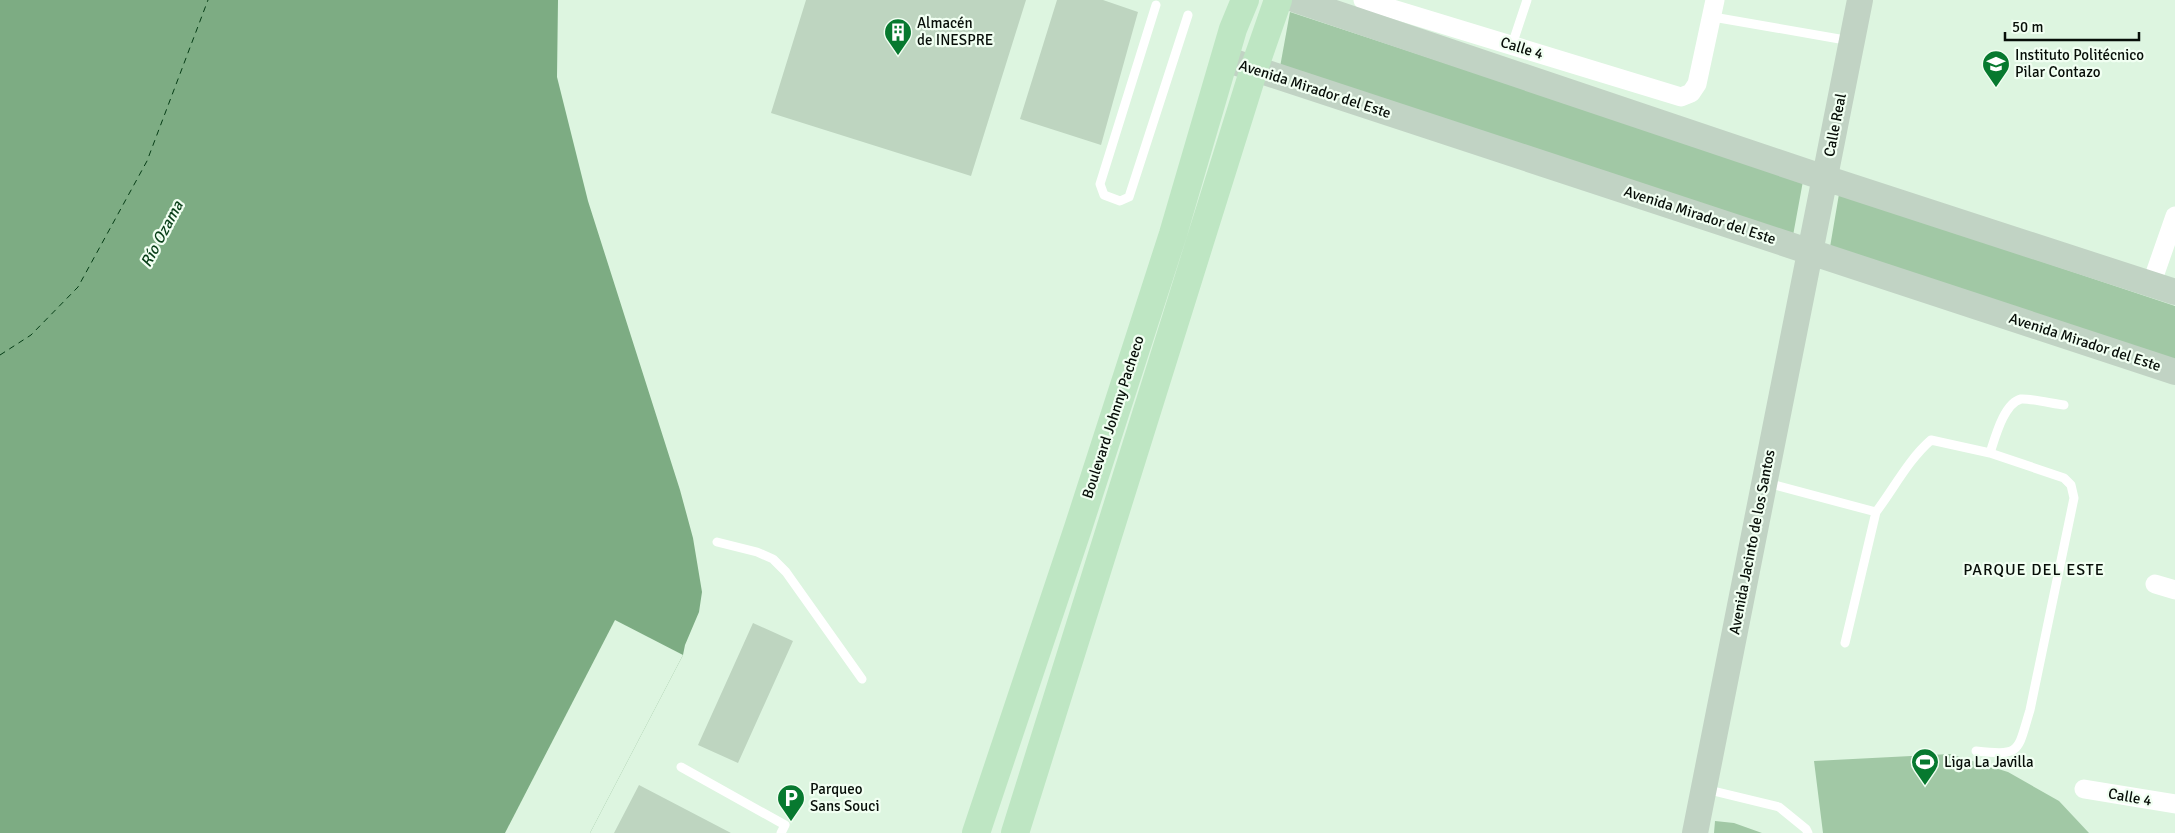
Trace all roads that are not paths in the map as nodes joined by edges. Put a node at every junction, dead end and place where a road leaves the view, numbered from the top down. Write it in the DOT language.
graph roads {
  1 [pos="1245,0"];
  2 [pos="1278,0"];
  3 [pos="1296,0"];
  4 [pos="1363,0"];
  5 [pos="1527,0"];
  6 [pos="1860,0"];
  7 [pos="1156,5"];
  8 [pos="1714,9"];
  9 [pos="1188,15"];
  10 [pos="1852,42"];
  11 [pos="1512,45"];
  12 [pos="1225,59"];
  13 [pos="1254,69"];
  14 [pos="1825,178"];
  15 [pos="2175,216"];
  16 [pos="1809,250"];
  17 [pos="2163,288"];
  18 [pos="2175,372"];
  19 [pos="2064,405"];
  20 [pos="1990,453"];
  21 [pos="1764,483"];
  22 [pos="1876,512"];
  23 [pos="717,542"];
  24 [pos="2155,584"];
  25 [pos="2175,590"];
  26 [pos="1845,643"];
  27 [pos="862,679"];
  28 [pos="1976,751"];
  29 [pos="681,767"];
  30 [pos="1702,788"];
  31 [pos="2084,789"];
  32 [pos="2175,804"];
  33 [pos="782,833"];
  34 [pos="976,833"];
  35 [pos="1015,833"];
  36 [pos="1695,833"];
  37 [pos="1808,833"];
  1 -- 12 [label="main road, Boulevard Johnny Pacheco"];
  2 -- 13 [label="main road, Boulevard Johnny Pacheco"];
  3 -- 14 [label="street"];
  4 -- 11 [label="street, Calle 4"];
  5 -- 11 [label="lane"];
  6 -- 10 [label="street, Calle Real"];
  7 -- 9 [label="lane"];
  8 -- 10 [label="lane"];
  8 -- 11 [label="street, Calle 4"];
  10 -- 14 [label="street, Calle Real"];
  12 -- 13 [label="street, Avenida Mirador del Este"];
  12 -- 34 [label="main road, Boulevard Johnny Pacheco"];
  13 -- 16 [label="street, Avenida Mirador del Este"];
  13 -- 35 [label="main road, Boulevard Johnny Pacheco"];
  14 -- 16 [label="street, Calle Real"];
  14 -- 17 [label="street"];
  15 -- 17 [label="street"];
  16 -- 18 [label="street, Avenida Mirador del Este"];
  16 -- 21 [label="street, Avenida Jacinto de los Santos"];
  19 -- 20 [label="lane"];
  20 -- 22 [label="lane"];
  20 -- 28 [label="lane"];
  21 -- 22 [label="lane"];
  21 -- 30 [label="street, Avenida Jacinto de los Santos"];
  22 -- 26 [label="lane"];
  23 -- 27 [label="lane"];
  24 -- 25 [label="street"];
  29 -- 33 [label="lane"];
  30 -- 36 [label="street, Avenida Jacinto de los Santos"];
  30 -- 37 [label="lane"];
  31 -- 32 [label="street, Calle 4"];
}
